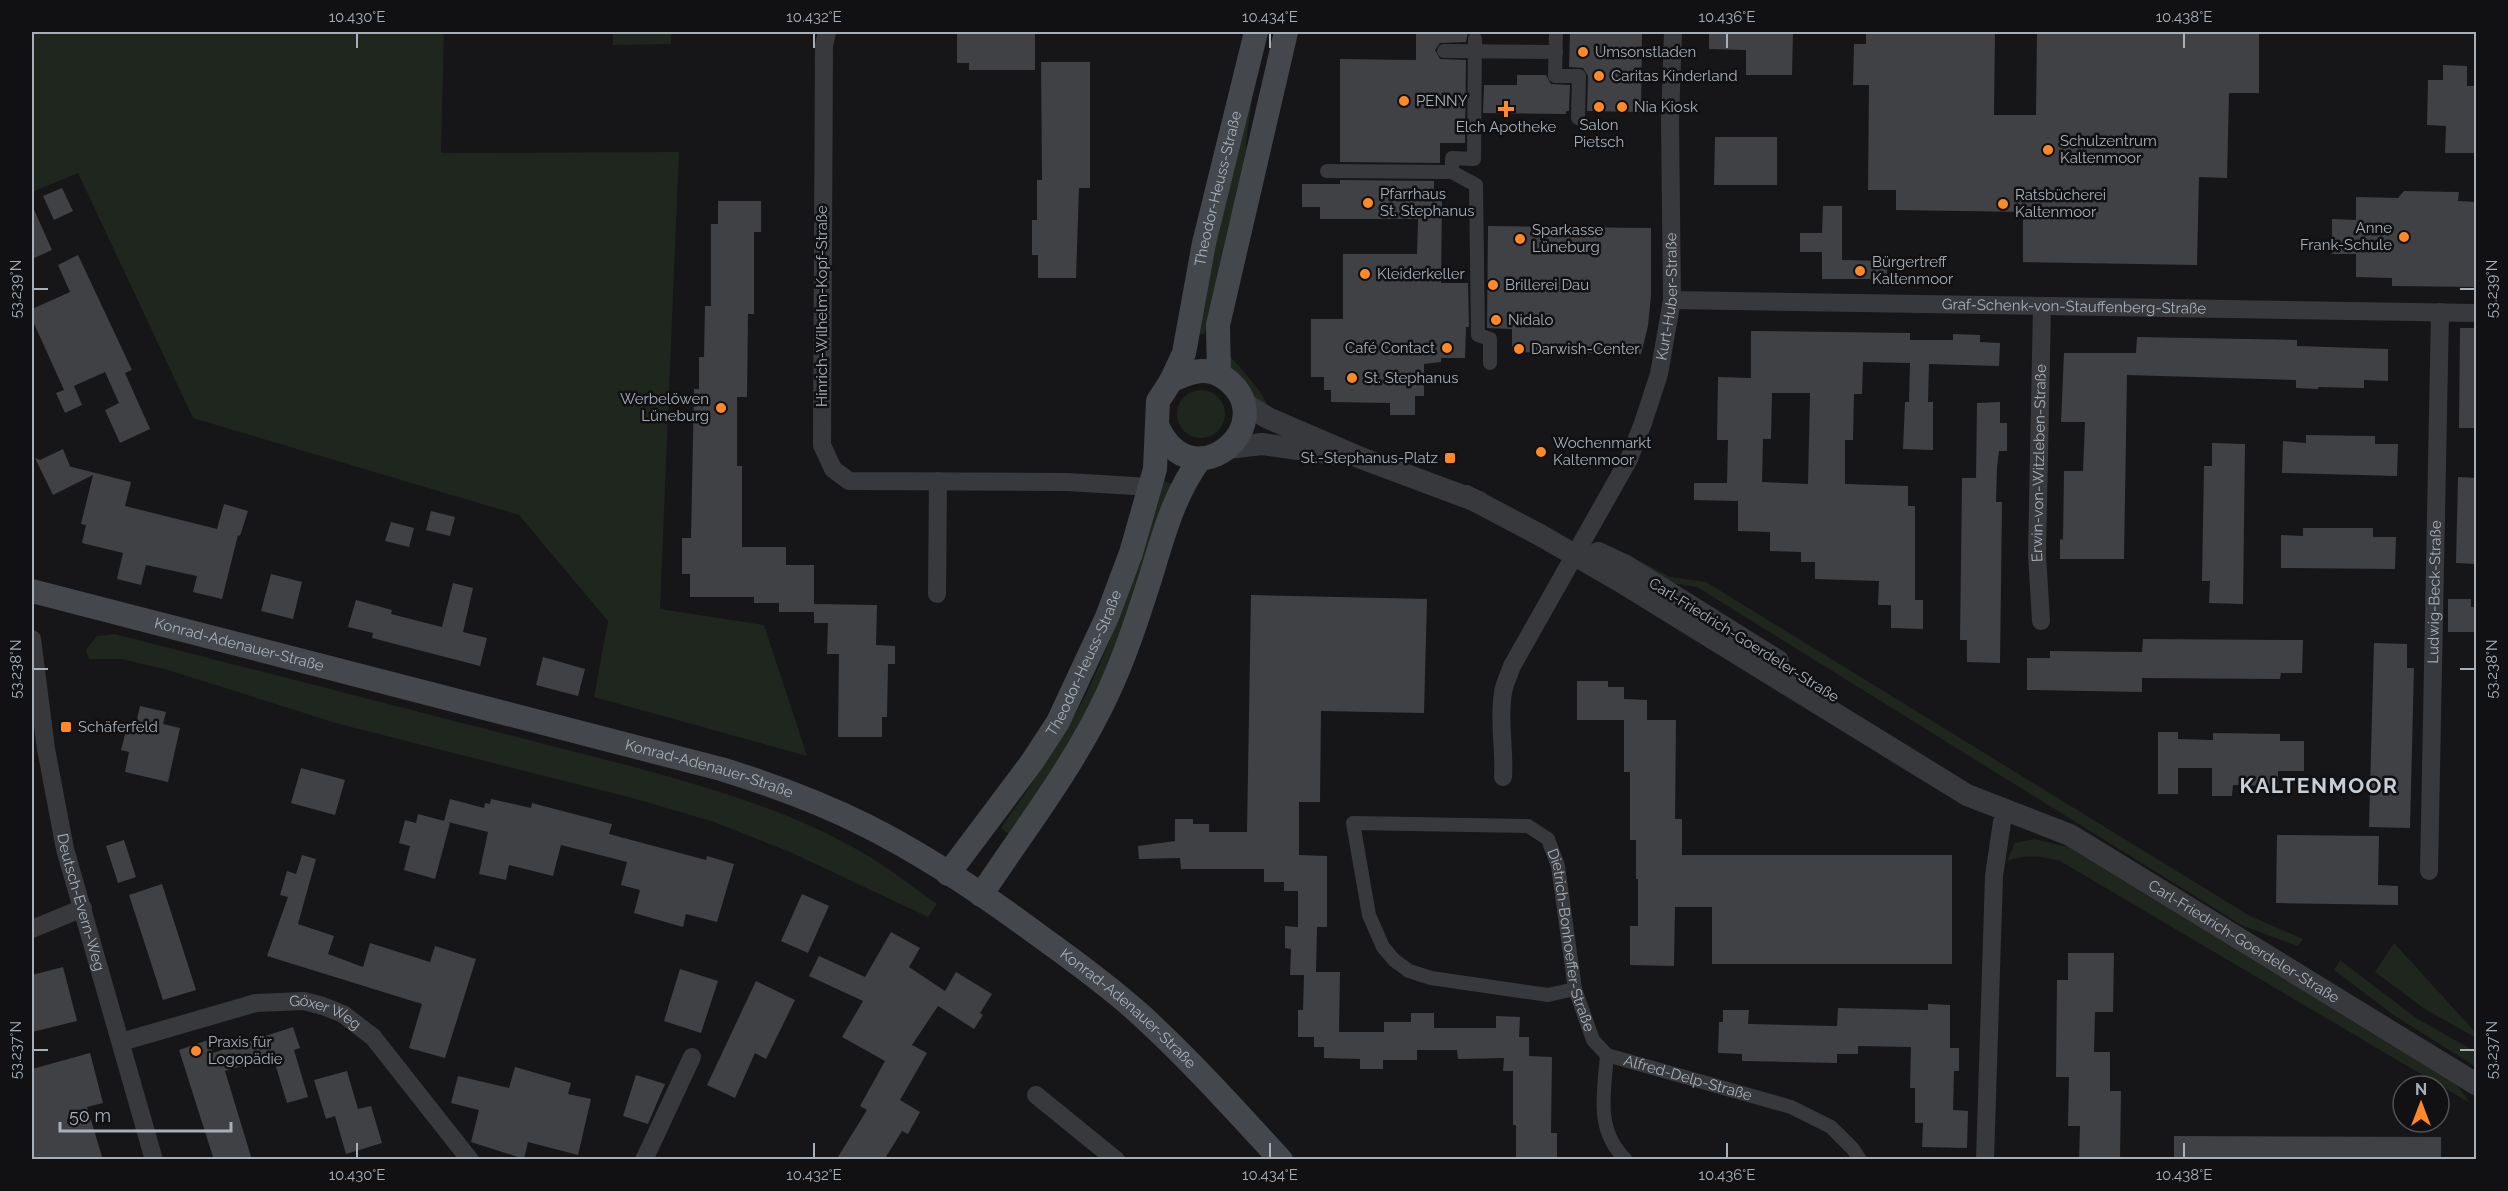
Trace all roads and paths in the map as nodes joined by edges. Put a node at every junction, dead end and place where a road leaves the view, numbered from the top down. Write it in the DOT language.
graph roads {
  1 [pos="1256,32"];
  2 [pos="1286,32"];
  3 [pos="1556,32"];
  4 [pos="1673,32"];
  5 [pos="826,39"];
  6 [pos="1475,45"];
  7 [pos="1444,51"];
  8 [pos="1556,52"];
  9 [pos="1578,118"];
  10 [pos="1327,171"];
  11 [pos="1452,172"];
  12 [pos="1672,300"];
  13 [pos="2042,306"];
  14 [pos="2440,312"];
  15 [pos="2476,313"];
  16 [pos="1490,363"];
  17 [pos="1219,374"];
  18 [pos="1171,381"];
  19 [pos="1243,403"];
  20 [pos="1157,425"];
  21 [pos="1228,448"];
  22 [pos="1361,458"];
  23 [pos="1200,459"];
  24 [pos="938,481"];
  25 [pos="1151,487"];
  26 [pos="1579,551"];
  27 [pos="32,591"];
  28 [pos="937,594"];
  29 [pos="2041,621"];
  30 [pos="32,639"];
  31 [pos="1503,777"];
  32 [pos="2007,811"];
  33 [pos="2429,872"];
  34 [pos="948,874"];
  35 [pos="981,896"];
  36 [pos="83,908"];
  37 [pos="32,929"];
  38 [pos="1575,989"];
  39 [pos="121,1042"];
  40 [pos="1607,1055"];
  41 [pos="692,1057"];
  42 [pos="2476,1084"];
  43 [pos="1036,1095"];
  44 [pos="154,1160"];
  45 [pos="470,1160"];
  46 [pos="644,1160"];
  47 [pos="1116,1160"];
  48 [pos="1281,1160"];
  49 [pos="1626,1160"];
  50 [pos="1860,1160"];
  51 [pos="1985,1160"];
  1 -- 18 [label="main road, Theodor-Heuss-Straße"];
  2 -- 17 [label="main road, Theodor-Heuss-Straße"];
  3 -- 8 [label="street"];
  4 -- 12 [label="street, Kurt-Huber-Straße"];
  5 -- 24 [label="street, Hinrich-Wilhelm-Kopf-Straße"];
  6 -- 7 [label="street"];
  6 -- 8 [label="street"];
  6 -- 11 [label="street"];
  8 -- 9 [label="street"];
  10 -- 11 [label="street"];
  11 -- 16 [label="street"];
  12 -- 13 [label="street, Graf-Schenk-von-Stauffenberg-Straße"];
  12 -- 26 [label="street, Kurt-Huber-Straße"];
  13 -- 14 [label="street, Graf-Schenk-von-Stauffenberg-Straße"];
  13 -- 29 [label="street, Erwin-von-Witzleben-Straße"];
  14 -- 15 [label="street, Graf-Schenk-von-Stauffenberg-Straße"];
  14 -- 33 [label="street, Ludwig-Beck-Straße"];
  17 -- 18 [label="main road"];
  17 -- 19 [label="main road"];
  18 -- 20 [label="main road, Theodor-Heuss-Straße"];
  19 -- 21 [label="main road"];
  19 -- 22 [label="street, Carl-Friedrich-Goerdeler-Straße"];
  20 -- 23 [label="main road"];
  20 -- 25 [label="main road, Theodor-Heuss-Straße"];
  21 -- 22 [label="street, Carl-Friedrich-Goerdeler-Straße"];
  21 -- 23 [label="main road"];
  22 -- 26 [label="street, Carl-Friedrich-Goerdeler-Straße"];
  23 -- 35 [label="main road, Theodor-Heuss-Straße"];
  24 -- 25 [label="street, Hinrich-Wilhelm-Kopf-Straße"];
  24 -- 28 [label="street"];
  25 -- 34 [label="main road, Theodor-Heuss-Straße"];
  26 -- 31 [label="street"];
  26 -- 32 [label="street, Carl-Friedrich-Goerdeler-Straße"];
  27 -- 34 [label="main road, Konrad-Adenauer-Straße"];
  30 -- 36 [label="street, Deutsch-Evern-Weg"];
  32 -- 42 [label="street, Carl-Friedrich-Goerdeler-Straße"];
  32 -- 51 [label="street"];
  34 -- 35 [label="main road, Konrad-Adenauer-Straße"];
  35 -- 48 [label="main road, Konrad-Adenauer-Straße"];
  36 -- 37 [label="street"];
  36 -- 39 [label="street, Deutsch-Evern-Weg"];
  38 -- 38 [label="street, Dietrich-Bonhoeffer-Straße"];
  38 -- 40 [label="street, Dietrich-Bonhoeffer-Straße"];
  39 -- 44 [label="street, Deutsch-Evern-Weg"];
  39 -- 45 [label="street, Göxer Weg"];
  40 -- 49 [label="street, Alfred-Delp-Straße"];
  40 -- 50 [label="street, Alfred-Delp-Straße"];
  41 -- 46 [label="street"];
  43 -- 47 [label="street"];
}
